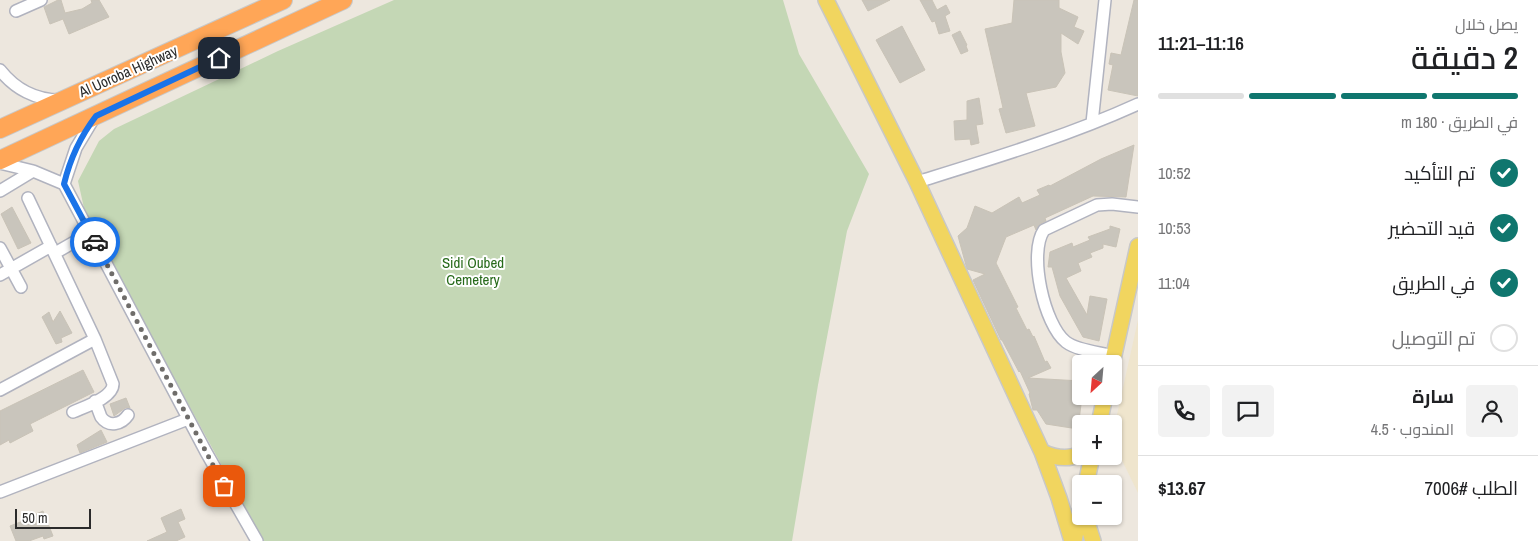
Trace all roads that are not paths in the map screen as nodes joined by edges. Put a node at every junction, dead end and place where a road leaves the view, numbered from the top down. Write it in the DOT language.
graph roads {
  1 [pos="40,0"];
  2 [pos="283,0"];
  3 [pos="342,0"];
  4 [pos="826,0"];
  5 [pos="1105,0"];
  6 [pos="16,11"];
  7 [pos="1,73"];
  8 [pos="62,100"];
  9 [pos="1138,104"];
  10 [pos="96,116"];
  11 [pos="1092,123"];
  12 [pos="0,129"];
  13 [pos="0,162"];
  14 [pos="33,171"];
  15 [pos="917,182"];
  16 [pos="64,184"];
  17 [pos="0,191"];
  18 [pos="28,198"];
  19 [pos="1138,207"];
  20 [pos="90,233"];
  21 [pos="1138,246"];
  22 [pos="0,248"];
  23 [pos="53,250"];
  24 [pos="1136,265"];
  25 [pos="12,268"];
  26 [pos="0,275"];
  27 [pos="21,287"];
  28 [pos="95,339"];
  29 [pos="1099,355"];
  30 [pos="1114,355"];
  31 [pos="0,390"];
  32 [pos="95,401"];
  33 [pos="73,412"];
  34 [pos="128,415"];
  35 [pos="188,419"];
  36 [pos="1042,452"];
  37 [pos="1072,457"];
  38 [pos="0,492"];
  39 [pos="1077,525"];
  40 [pos="1088,525"];
  41 [pos="257,541"];
  42 [pos="1073,541"];
  43 [pos="1094,541"];
  1 -- 6 [label="street"];
  2 -- 8 [label="highway, Al Uoroba Highway"];
  3 -- 10 [label="highway, Al Uoroba Highway"];
  4 -- 15 [label="main road"];
  5 -- 11 [label="street"];
  7 -- 8 [label="street"];
  8 -- 12 [label="highway, Al Uoroba Highway"];
  9 -- 11 [label="street"];
  10 -- 13 [label="highway, Al Uoroba Highway"];
  10 -- 16 [label="street"];
  11 -- 15 [label="street"];
  13 -- 14 [label="street"];
  14 -- 16 [label="street"];
  14 -- 17 [label="street"];
  15 -- 36 [label="main road"];
  16 -- 20 [label="street"];
  18 -- 23 [label="street"];
  19 -- 29 [label="street"];
  20 -- 23 [label="street"];
  20 -- 35 [label="street"];
  21 -- 24 [label="main road"];
  22 -- 25 [label="street"];
  23 -- 25 [label="street"];
  23 -- 28 [label="street"];
  24 -- 30 [label="main road"];
  25 -- 26 [label="street"];
  25 -- 27 [label="street"];
  28 -- 31 [label="street"];
  28 -- 32 [label="street"];
  32 -- 33 [label="street"];
  32 -- 34 [label="street"];
  35 -- 38 [label="street"];
  35 -- 41 [label="street"];
  36 -- 37 [label="main road"];
  36 -- 42 [label="main road"];
  39 -- 42 [label="main road"];
  40 -- 43 [label="main road"];
}
